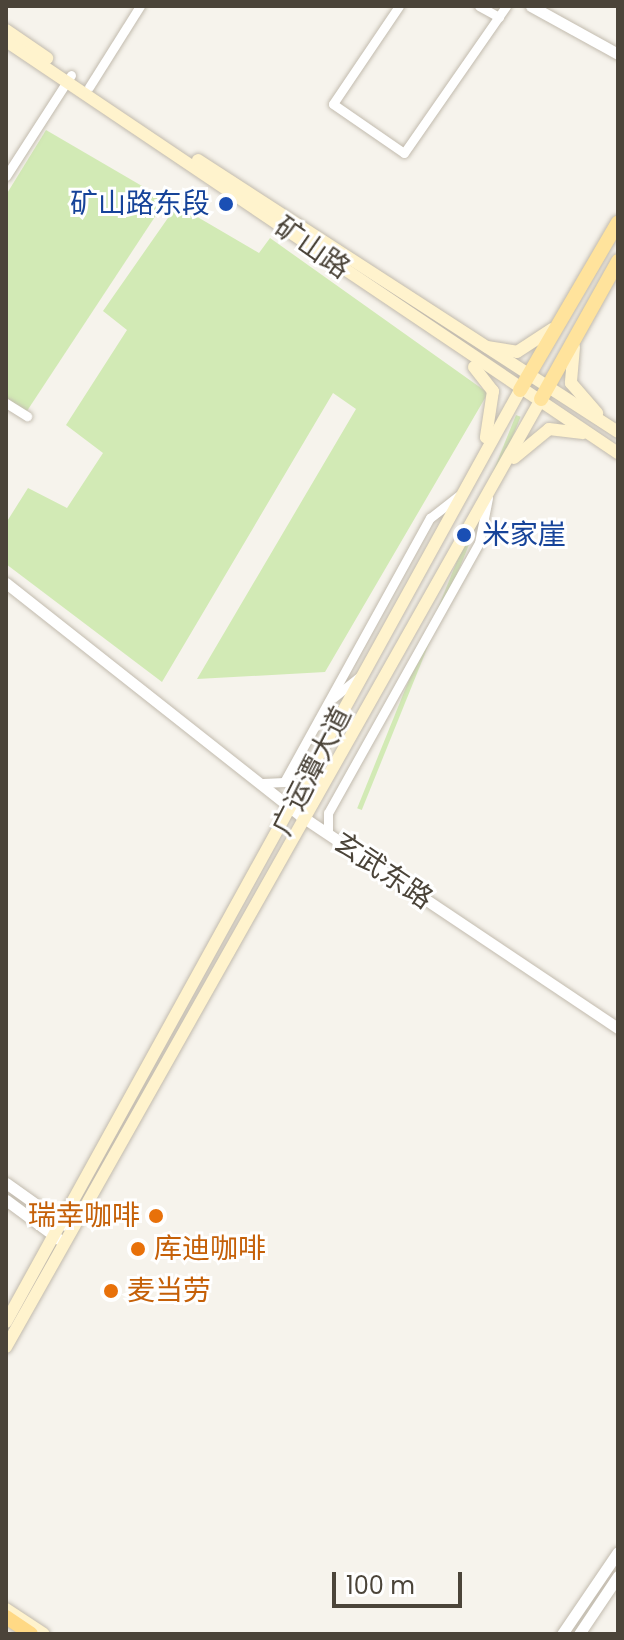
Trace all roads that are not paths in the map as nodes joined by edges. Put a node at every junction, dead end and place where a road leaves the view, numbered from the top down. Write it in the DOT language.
graph roads {
  1 [pos="140,6"];
  2 [pos="399,6"];
  3 [pos="479,6"];
  4 [pos="506,6"];
  5 [pos="531,6"];
  6 [pos="499,17"];
  7 [pos="6,30"];
  8 [pos="6,41"];
  9 [pos="618,54"];
  10 [pos="69,78"];
  11 [pos="89,87"];
  12 [pos="6,176"];
  13 [pos="618,222"];
  14 [pos="618,261"];
  15 [pos="618,283"];
  16 [pos="596,300"];
  17 [pos="560,321"];
  18 [pos="584,321"];
  19 [pos="470,341"];
  20 [pos="451,346"];
  21 [pos="523,384"];
  22 [pos="543,392"];
  23 [pos="6,403"];
  24 [pos="27,416"];
  25 [pos="618,432"];
  26 [pos="606,445"];
  27 [pos="618,453"];
  28 [pos="478,460"];
  29 [pos="503,470"];
  30 [pos="458,496"];
  31 [pos="488,498"];
  32 [pos="6,583"];
  33 [pos="362,675"];
  34 [pos="328,703"];
  35 [pos="252,777"];
  36 [pos="290,807"];
  37 [pos="301,816"];
  38 [pos="334,838"];
  39 [pos="618,1028"];
  40 [pos="6,1183"];
  41 [pos="6,1200"];
  42 [pos="63,1234"];
  43 [pos="6,1322"];
  44 [pos="6,1347"];
  45 [pos="618,1552"];
  46 [pos="618,1576"];
  47 [pos="6,1609"];
  48 [pos="6,1617"];
  49 [pos="31,1634"];
  50 [pos="44,1634"];
  51 [pos="562,1634"];
  52 [pos="579,1634"];
  1 -- 11 [label="street"];
  2 -- 6 [label="street"];
  3 -- 6 [label="street"];
  4 -- 6 [label="street"];
  5 -- 9 [label="street"];
  7 -- 10 [label="main road, 矿山路"];
  8 -- 10 [label="main road, 矿山路"];
  10 -- 11 [label="main road, 矿山路"];
  10 -- 12 [label="street"];
  10 -- 20 [label="main road, 矿山路"];
  11 -- 19 [label="main road, 矿山路"];
  13 -- 17 [label="main road, 广运潭大道"];
  14 -- 16 [label="main road, 广运潭大道"];
  15 -- 16 [label="main road"];
  16 -- 18 [label="main road, 广运潭大道"];
  17 -- 19 [label="main road"];
  17 -- 21 [label="main road, 广运潭大道"];
  18 -- 22 [label="main road, 广运潭大道"];
  18 -- 25 [label="main road"];
  19 -- 21 [label="main road, 矿山路"];
  20 -- 21 [label="main road, 矿山路"];
  20 -- 28 [label="main road"];
  21 -- 22 [label="main road, 矿山路"];
  21 -- 28 [label="main road, 广运潭大道"];
  22 -- 25 [label="main road, 矿山路"];
  22 -- 26 [label="main road, 矿山路"];
  22 -- 29 [label="main road, 广运潭大道"];
  23 -- 24 [label="street"];
  26 -- 27 [label="main road, 矿山路"];
  26 -- 29 [label="main road"];
  28 -- 30 [label="main road, 广运潭大道"];
  29 -- 31 [label="main road, 广运潭大道"];
  30 -- 33 [label="main road, 广运潭大道"];
  30 -- 34 [label="street"];
  31 -- 37 [label="main road, 广运潭大道"];
  31 -- 38 [label="street"];
  32 -- 35 [label="street, 玄武东路"];
  33 -- 34 [label="street"];
  33 -- 36 [label="main road, 广运潭大道"];
  34 -- 35 [label="street"];
  35 -- 36 [label="street, 玄武东路"];
  36 -- 37 [label="street, 玄武东路"];
  36 -- 42 [label="main road, 广运潭大道"];
  37 -- 38 [label="street, 玄武东路"];
  37 -- 42 [label="main road, 广运潭大道"];
  38 -- 39 [label="street, 玄武东路"];
  40 -- 42 [label="street"];
  41 -- 42 [label="street"];
  42 -- 43 [label="main road, 广运潭大道"];
  42 -- 44 [label="main road, 广运潭大道"];
  45 -- 51 [label="street"];
  46 -- 52 [label="street"];
  47 -- 50 [label="main road"];
  48 -- 49 [label="highway"];
}
